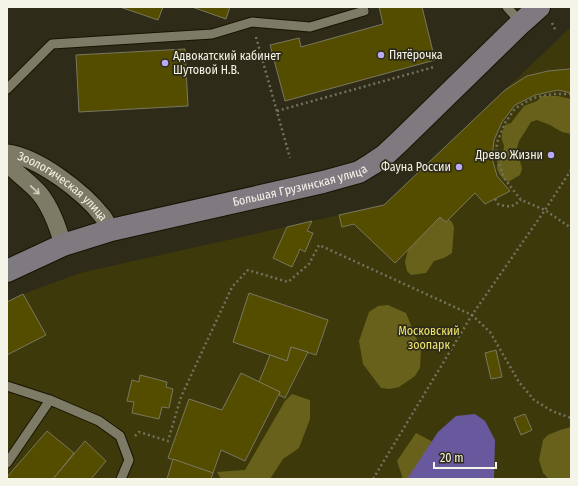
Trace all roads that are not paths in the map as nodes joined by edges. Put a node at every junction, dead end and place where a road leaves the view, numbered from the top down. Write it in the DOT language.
graph roads {
  1 [pos="363,7"];
  2 [pos="506,7"];
  3 [pos="546,15"];
  4 [pos="521,23"];
  5 [pos="7,89"];
  6 [pos="7,153"];
  7 [pos="7,163"];
  8 [pos="111,230"];
  9 [pos="63,245"];
  10 [pos="7,271"];
  11 [pos="7,386"];
  12 [pos="50,400"];
  13 [pos="10,453"];
  14 [pos="7,463"];
  15 [pos="122,479"];
  1 -- 5 [label="lane"];
  2 -- 4 [label="lane"];
  3 -- 4 [label="main road, Большая Грузинская улица"];
  4 -- 8 [label="main road, Большая Грузинская улица"];
  6 -- 8 [label="street, Зоологическая улица"];
  7 -- 9 [label="street, Зоологическая улица, one-way"];
  8 -- 9 [label="main road, Большая Грузинская улица"];
  9 -- 10 [label="main road, Большая Грузинская улица"];
  11 -- 12 [label="lane"];
  12 -- 13 [label="lane"];
  12 -- 15 [label="lane"];
  13 -- 14 [label="lane"];
}
